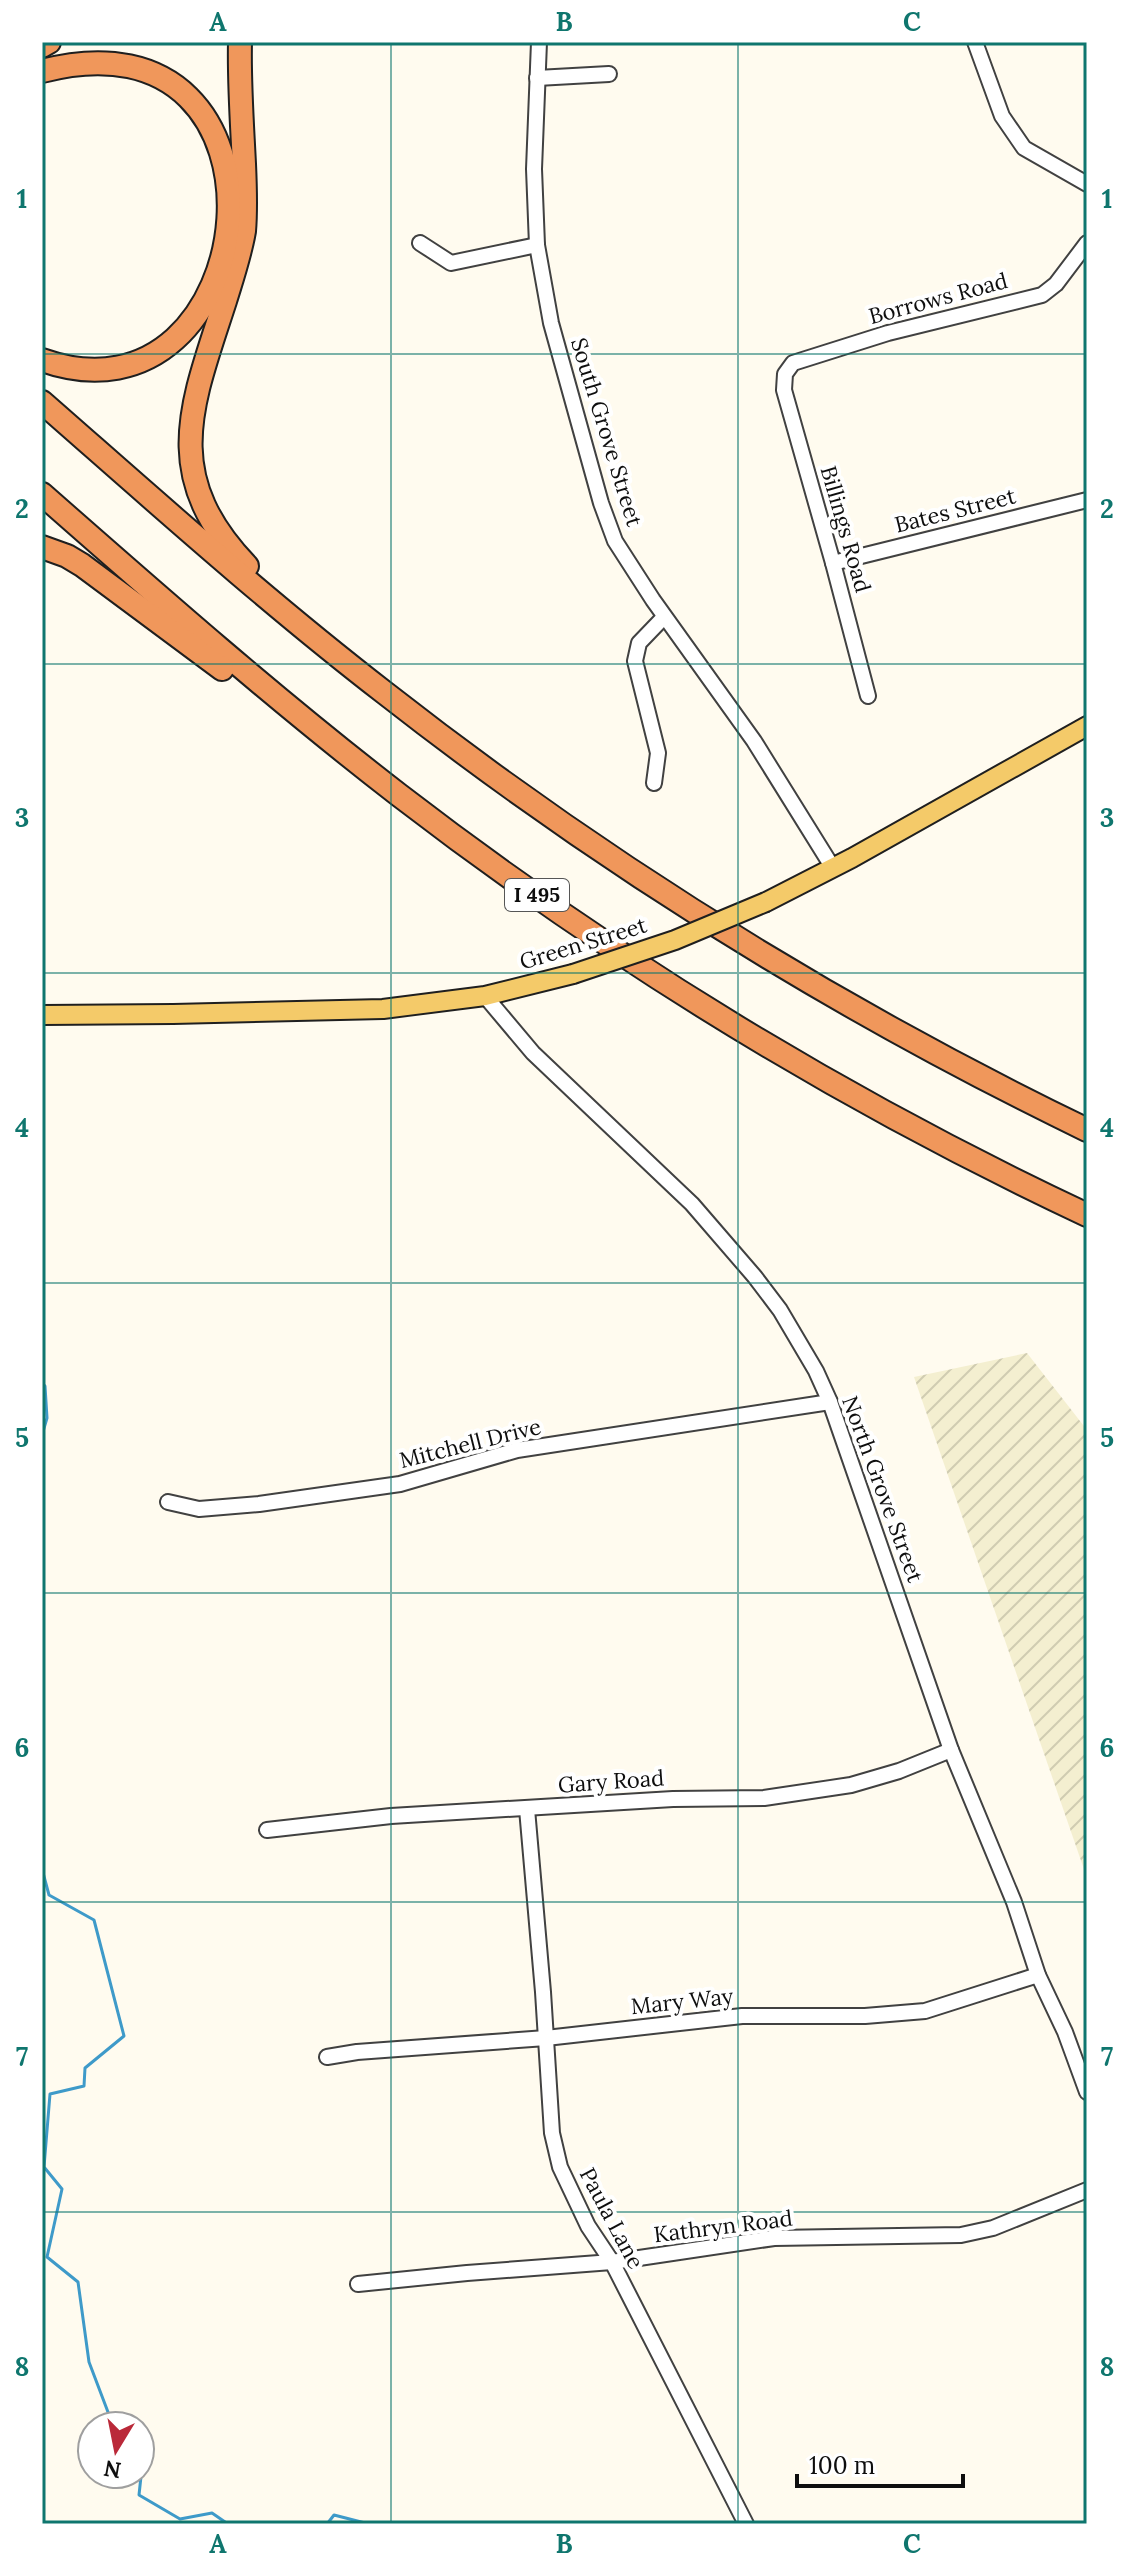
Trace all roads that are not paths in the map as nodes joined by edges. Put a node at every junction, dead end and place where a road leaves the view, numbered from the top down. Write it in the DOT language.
graph roads {
  1 [pos="49,42"];
  2 [pos="240,42"];
  3 [pos="539,42"];
  4 [pos="975,42"];
  5 [pos="42,46"];
  6 [pos="42,71"];
  7 [pos="609,74"];
  8 [pos="537,78"];
  9 [pos="1087,184"];
  10 [pos="420,243"];
  11 [pos="1087,243"];
  12 [pos="537,245"];
  13 [pos="42,360"];
  14 [pos="785,374"];
  15 [pos="42,402"];
  16 [pos="42,494"];
  17 [pos="1087,500"];
  18 [pos="42,547"];
  19 [pos="833,563"];
  20 [pos="664,617"];
  21 [pos="354,669"];
  22 [pos="868,696"];
  23 [pos="1087,726"];
  24 [pos="369,771"];
  25 [pos="654,783"];
  26 [pos="833,868"];
  27 [pos="485,996"];
  28 [pos="42,1015"];
  29 [pos="1087,1130"];
  30 [pos="1087,1215"];
  31 [pos="830,1402"];
  32 [pos="168,1502"];
  33 [pos="951,1750"];
  34 [pos="527,1809"];
  35 [pos="267,1830"];
  36 [pos="1038,1975"];
  37 [pos="546,2038"];
  38 [pos="327,2057"];
  39 [pos="1087,2092"];
  40 [pos="1087,2190"];
  41 [pos="612,2262"];
  42 [pos="358,2284"];
  43 [pos="746,2524"];
  1 -- 5 [label="highway"];
  2 -- 21 [label="highway"];
  3 -- 8 [label="street, South Grove Street"];
  4 -- 9 [label="street"];
  6 -- 13 [label="highway"];
  7 -- 8 [label="street"];
  8 -- 12 [label="street, South Grove Street"];
  10 -- 12 [label="street"];
  11 -- 14 [label="street, Borrows Road"];
  12 -- 20 [label="street, South Grove Street"];
  14 -- 19 [label="street, Billings Road"];
  15 -- 21 [label="highway"];
  16 -- 24 [label="highway, I 495"];
  17 -- 19 [label="street, Bates Street"];
  18 -- 24 [label="highway"];
  19 -- 22 [label="street, Billings Road"];
  20 -- 25 [label="street"];
  20 -- 26 [label="street, South Grove Street"];
  21 -- 29 [label="highway"];
  23 -- 26 [label="main road, Green Street"];
  24 -- 30 [label="highway, I 495"];
  26 -- 27 [label="main road, Green Street, bridge"];
  27 -- 28 [label="main road, Green Street"];
  27 -- 31 [label="street, North Grove Street"];
  31 -- 32 [label="street, Mitchell Drive"];
  31 -- 33 [label="street, North Grove Street"];
  33 -- 34 [label="street, Gary Road"];
  33 -- 36 [label="street, North Grove Street"];
  34 -- 35 [label="street, Gary Road"];
  34 -- 37 [label="street, Paula Lane"];
  36 -- 37 [label="street, Mary Way"];
  36 -- 39 [label="street, North Grove Street"];
  37 -- 38 [label="street, Mary Way"];
  37 -- 41 [label="street, Paula Lane"];
  40 -- 41 [label="street, Kathryn Road"];
  41 -- 42 [label="street, Kathryn Road"];
  41 -- 43 [label="street, Paula Lane"];
}
